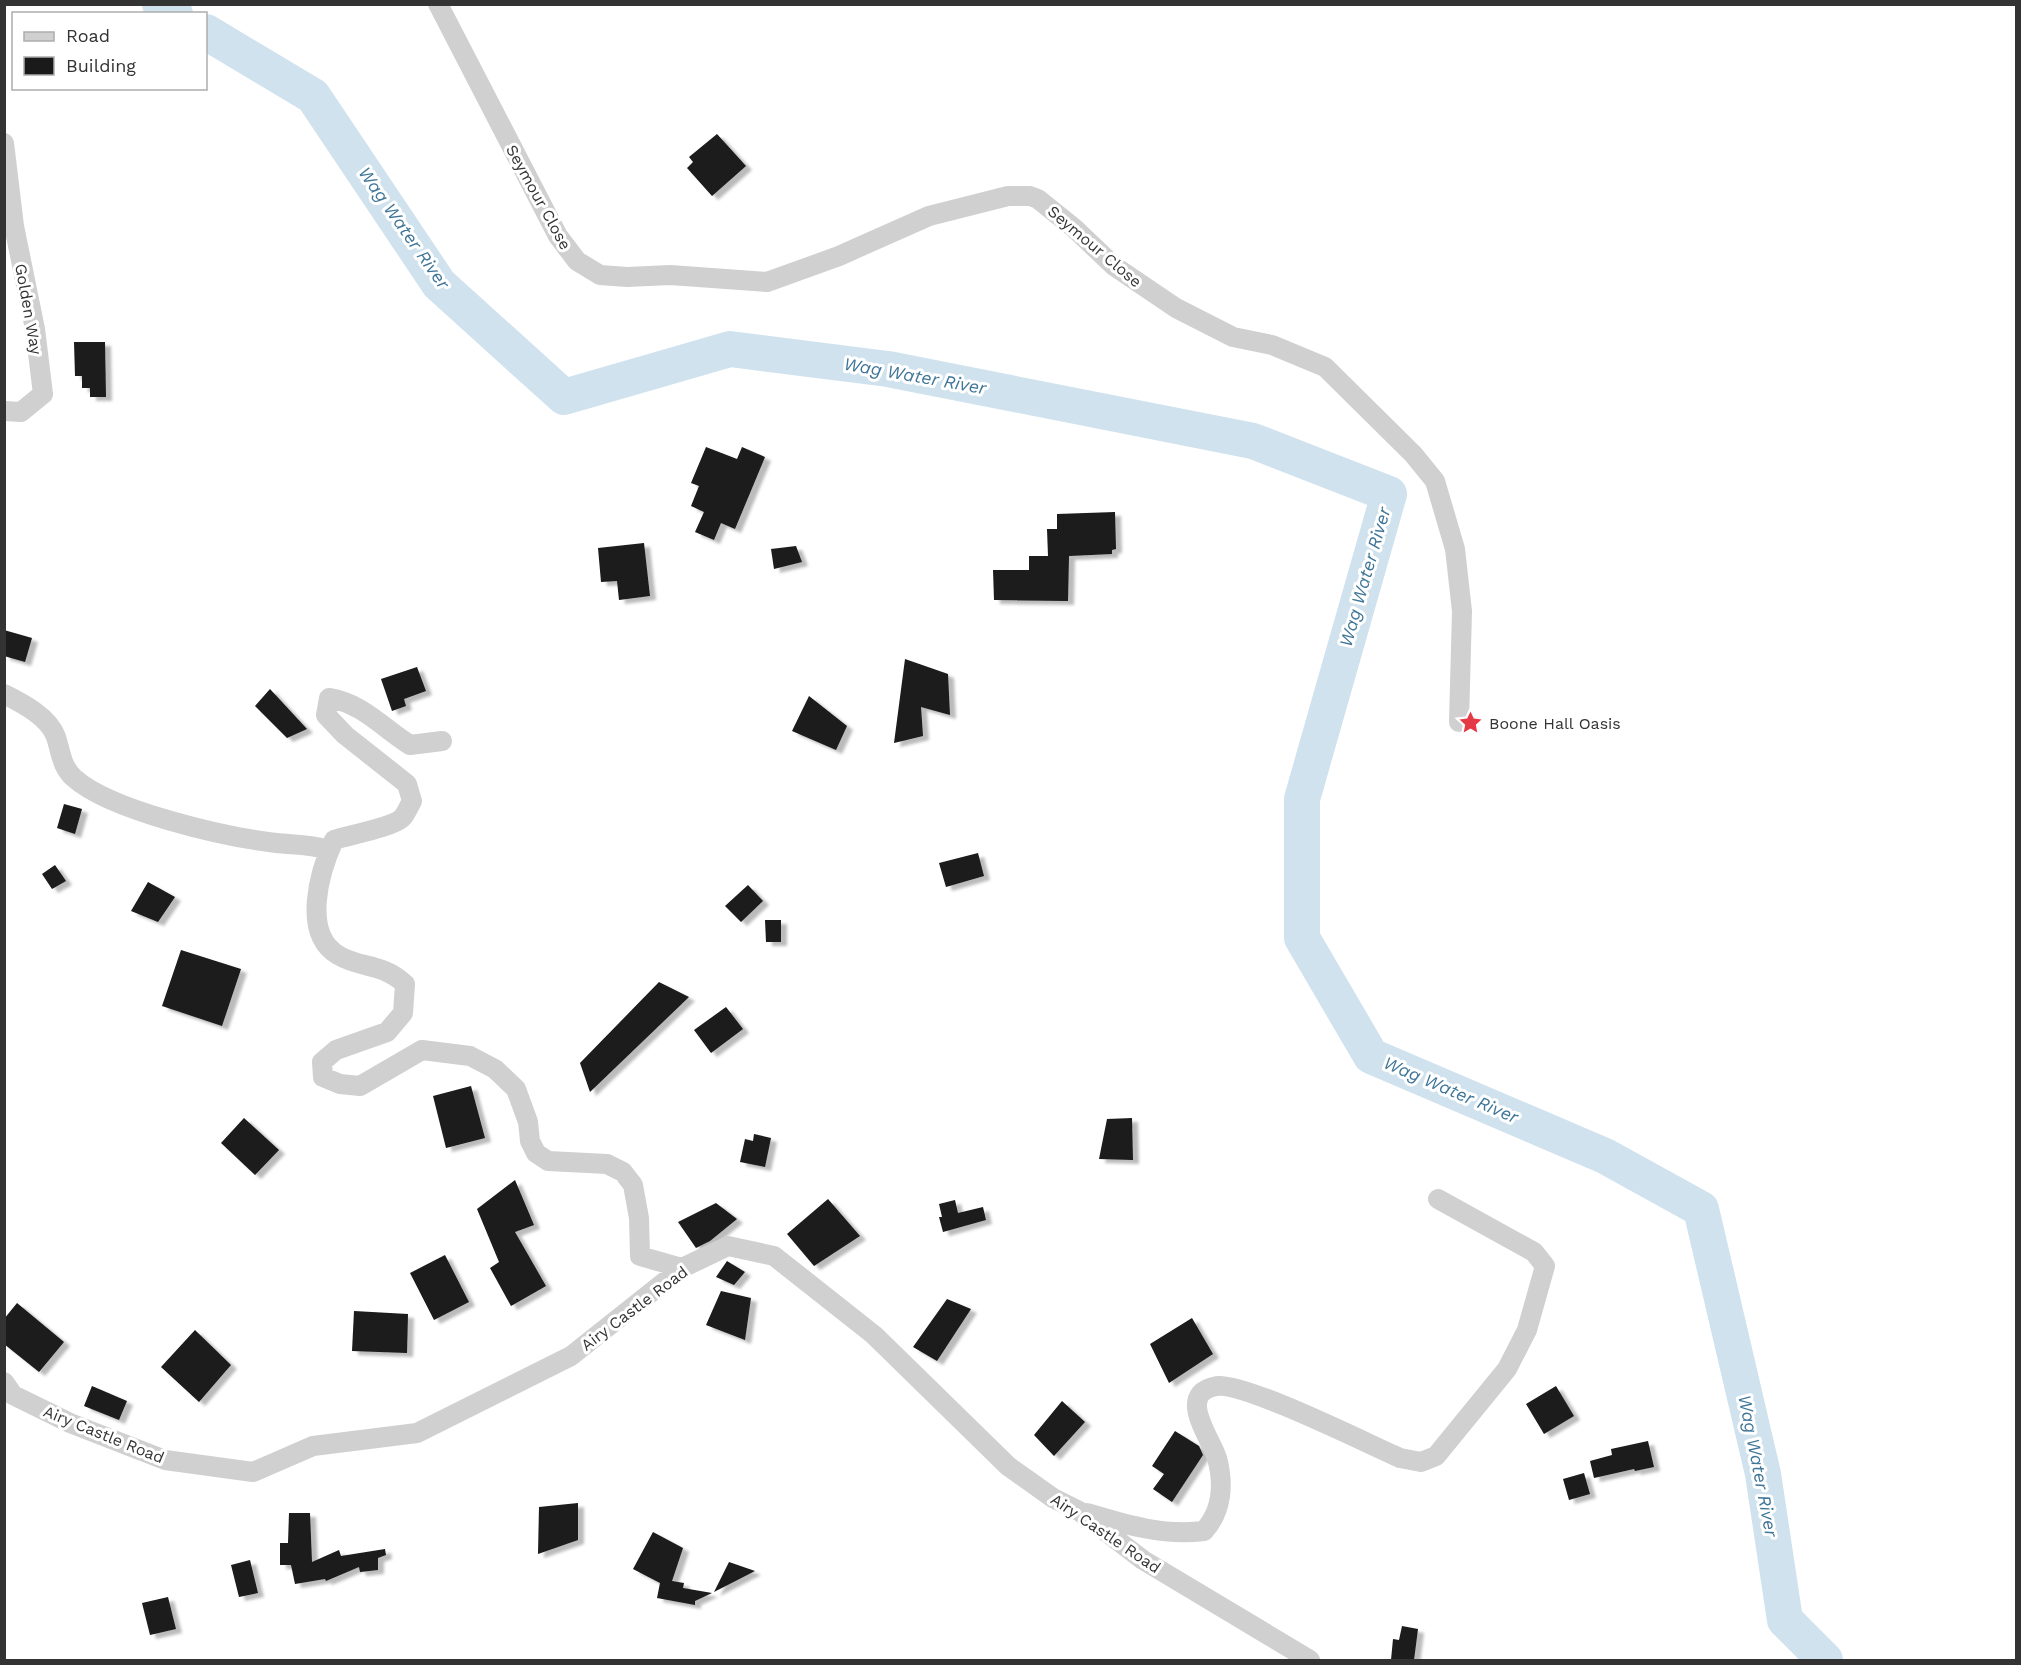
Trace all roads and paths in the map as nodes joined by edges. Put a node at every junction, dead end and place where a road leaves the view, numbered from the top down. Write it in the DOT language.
graph roads {
  1 [pos="438,4"];
  2 [pos="4,143"];
  3 [pos="4,411"];
  4 [pos="4,694"];
  5 [pos="1459,722"];
  6 [pos="442,741"];
  7 [pos="329,850"];
  8 [pos="1438,1199"];
  9 [pos="682,1268"];
  10 [pos="4,1382"];
  11 [pos="1079,1511"];
  12 [pos="1310,1660"];
  1 -- 5 [label="street, Seymour Close"];
  2 -- 3 [label="street, Golden Way"];
  4 -- 7 [label="street"];
  6 -- 7 [label="street"];
  7 -- 9 [label="street"];
  8 -- 11 [label="street"];
  9 -- 10 [label="street, Airy Castle Road"];
  9 -- 11 [label="street, Airy Castle Road"];
  11 -- 12 [label="street, Airy Castle Road"];
}
